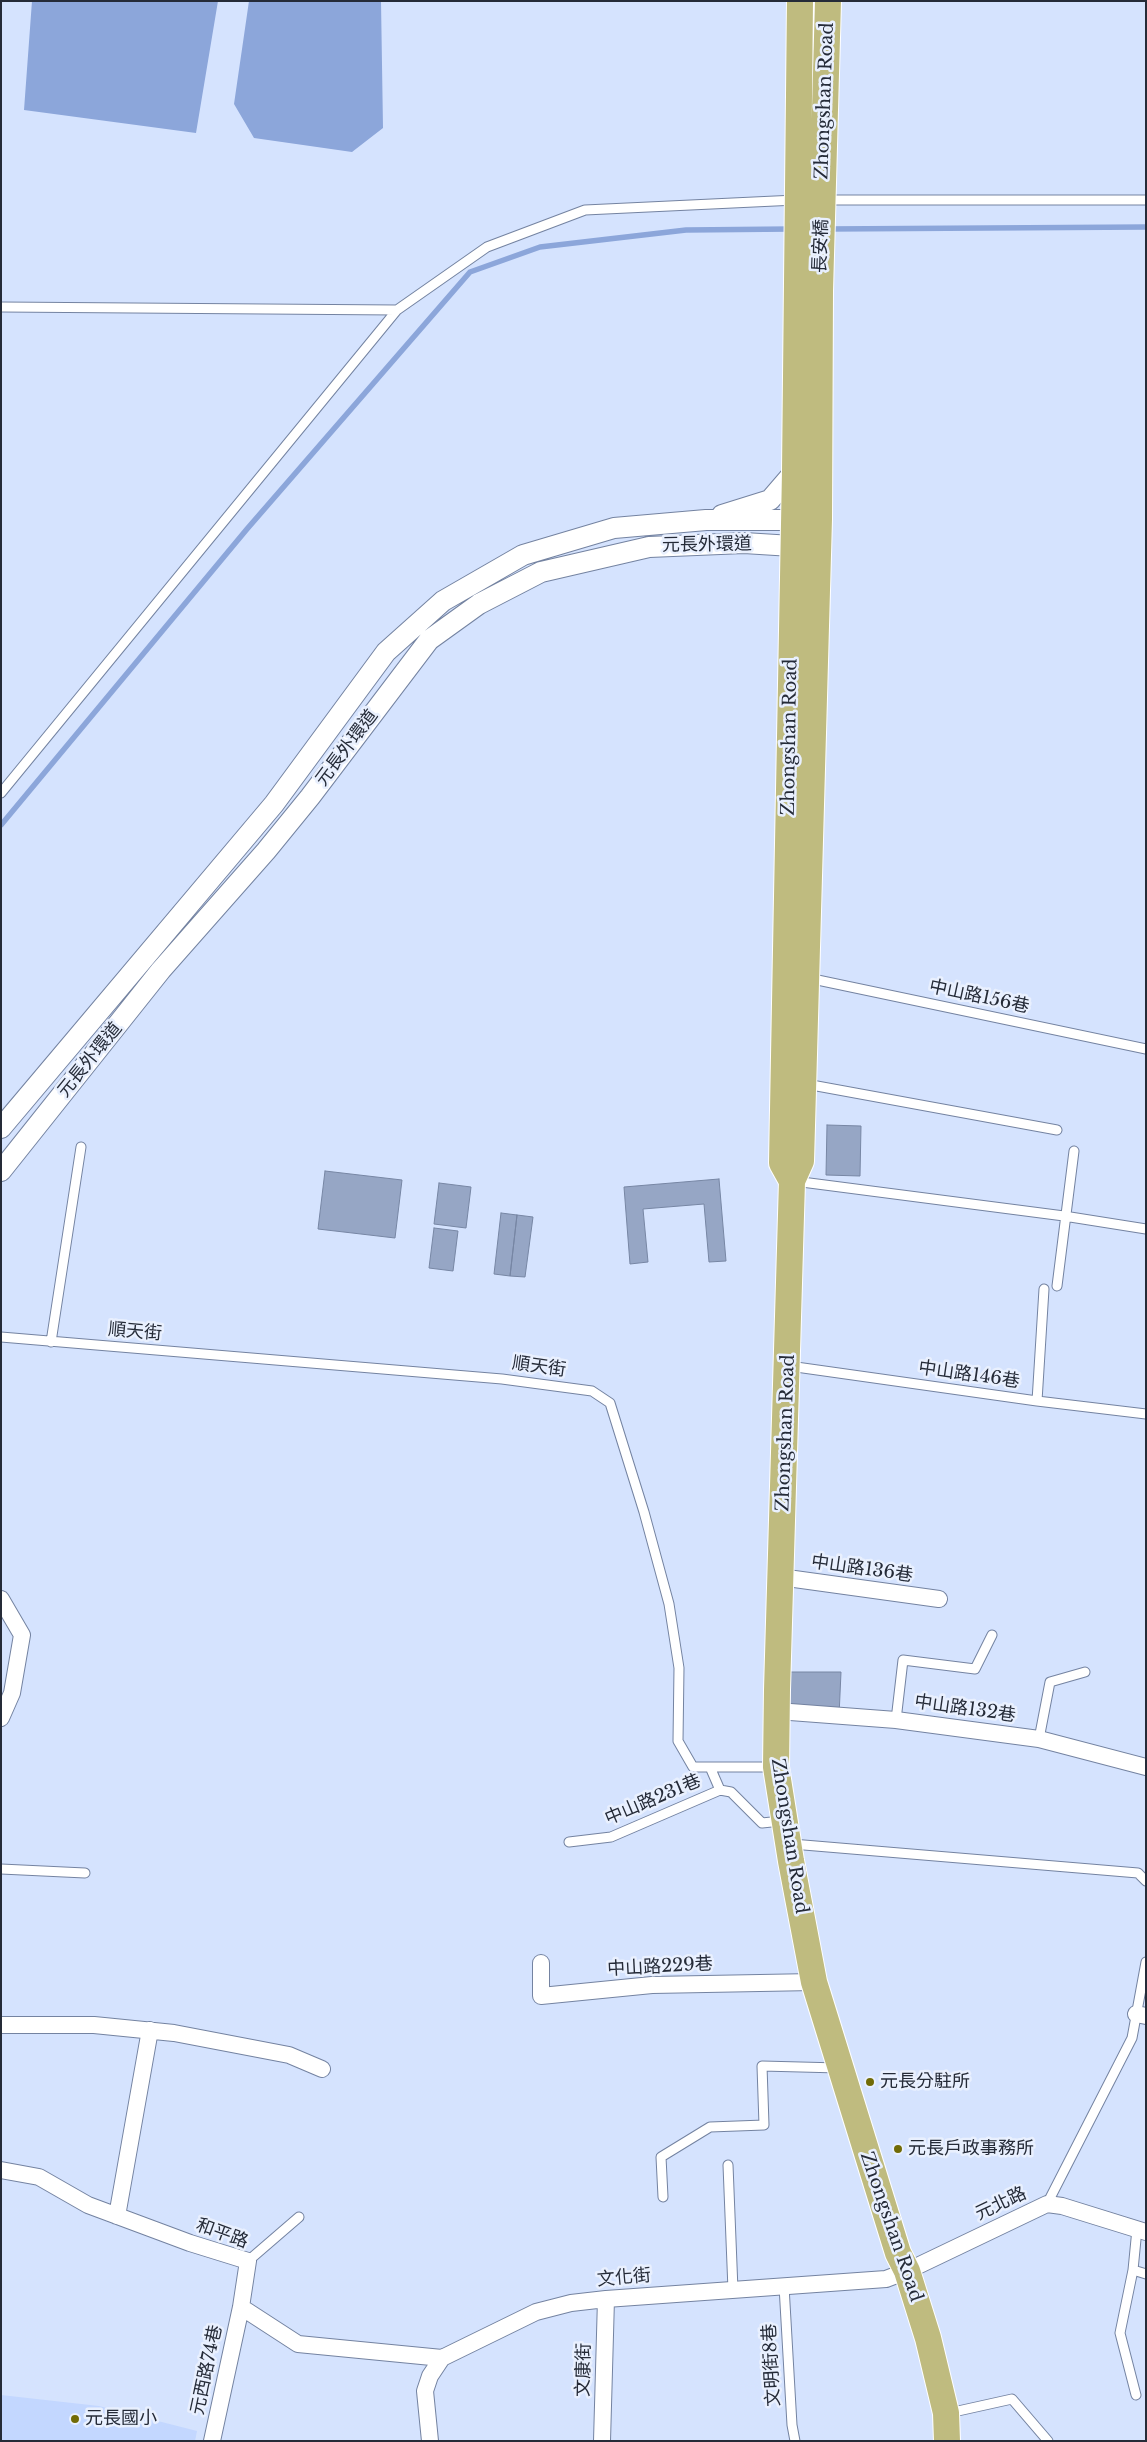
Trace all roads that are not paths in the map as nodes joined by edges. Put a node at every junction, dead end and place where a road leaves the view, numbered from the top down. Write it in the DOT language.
graph roads {
  1 [pos="800,1"];
  2 [pos="828,1"];
  3 [pos="810,200"];
  4 [pos="1146,200"];
  5 [pos="808,291"];
  6 [pos="1,307"];
  7 [pos="397,310"];
  8 [pos="795,471"];
  9 [pos="706,520"];
  10 [pos="806,520"];
  11 [pos="805,547"];
  12 [pos="1,793"];
  13 [pos="806,977"];
  14 [pos="1146,1048"];
  15 [pos="804,1083"];
  16 [pos="1,1128"];
  17 [pos="1057,1130"];
  18 [pos="80,1148"];
  19 [pos="1074,1150"];
  20 [pos="1,1170"];
  21 [pos="792,1181"];
  22 [pos="1064,1216"];
  23 [pos="1146,1229"];
  24 [pos="1057,1286"];
  25 [pos="1044,1289"];
  26 [pos="1,1337"];
  27 [pos="51,1342"];
  28 [pos="788,1366"];
  29 [pos="1037,1401"];
  30 [pos="1146,1414"];
  31 [pos="780,1577"];
  32 [pos="1,1599"];
  33 [pos="939,1599"];
  34 [pos="992,1635"];
  35 [pos="1085,1672"];
  36 [pos="776,1711"];
  37 [pos="1,1718"];
  38 [pos="896,1720"];
  39 [pos="1039,1739"];
  40 [pos="710,1767"];
  41 [pos="776,1767"];
  42 [pos="1146,1767"];
  43 [pos="720,1790"];
  44 [pos="787,1832"];
  45 [pos="569,1842"];
  46 [pos="1,1869"];
  47 [pos="85,1872"];
  48 [pos="1146,1882"];
  49 [pos="1146,1962"];
  50 [pos="541,1963"];
  51 [pos="814,1982"];
  52 [pos="1141,2015"];
  53 [pos="1,2026"];
  54 [pos="150,2030"];
  55 [pos="839,2068"];
  56 [pos="322,2070"];
  57 [pos="728,2165"];
  58 [pos="1,2170"];
  59 [pos="663,2197"];
  60 [pos="1047,2204"];
  61 [pos="117,2216"];
  62 [pos="299,2217"];
  63 [pos="1141,2230"];
  64 [pos="248,2261"];
  65 [pos="1133,2270"];
  66 [pos="907,2271"];
  67 [pos="1146,2274"];
  68 [pos="784,2286"];
  69 [pos="733,2290"];
  70 [pos="606,2299"];
  71 [pos="241,2307"];
  72 [pos="442,2358"];
  73 [pos="1136,2395"];
  74 [pos="946,2413"];
  75 [pos="212,2441"];
  76 [pos="430,2441"];
  77 [pos="602,2441"];
  78 [pos="795,2441"];
  79 [pos="947,2441"];
  80 [pos="1048,2441"];
  1 -- 3 [label="main road, Zhongshan Road"];
  2 -- 3 [label="main road, Zhongshan Road"];
  3 -- 4 [label="lane"];
  3 -- 5 [label="main road, 長安橋"];
  3 -- 7 [label="lane"];
  5 -- 8 [label="main road, Zhongshan Road"];
  5 -- 10 [label="main road, Zhongshan Road"];
  6 -- 7 [label="lane"];
  7 -- 12 [label="lane"];
  8 -- 9 [label="street"];
  8 -- 10 [label="main road, Zhongshan Road"];
  9 -- 10 [label="street, 元長外環道"];
  9 -- 16 [label="street, 元長外環道"];
  10 -- 11 [label="main road, Zhongshan Road"];
  11 -- 13 [label="main road, Zhongshan Road"];
  11 -- 20 [label="street, 元長外環道"];
  11 -- 21 [label="main road, Zhongshan Road"];
  13 -- 14 [label="lane, 中山路156巷"];
  13 -- 15 [label="main road, Zhongshan Road"];
  15 -- 17 [label="lane"];
  15 -- 21 [label="main road, Zhongshan Road"];
  18 -- 27 [label="lane"];
  19 -- 22 [label="lane"];
  21 -- 22 [label="lane"];
  21 -- 28 [label="main road, Zhongshan Road"];
  22 -- 23 [label="lane"];
  22 -- 24 [label="lane"];
  25 -- 29 [label="lane"];
  26 -- 27 [label="lane, 順天街"];
  27 -- 40 [label="lane, 順天街"];
  28 -- 29 [label="lane, 中山路146巷"];
  28 -- 31 [label="main road, Zhongshan Road"];
  29 -- 30 [label="lane, 中山路146巷"];
  31 -- 33 [label="street, 中山路136巷"];
  31 -- 36 [label="main road, Zhongshan Road"];
  32 -- 37 [label="street"];
  34 -- 38 [label="lane"];
  35 -- 39 [label="lane"];
  36 -- 38 [label="street, 中山路132巷"];
  36 -- 41 [label="main road, Zhongshan Road"];
  38 -- 39 [label="street, 中山路132巷"];
  39 -- 42 [label="street, 中山路132巷"];
  40 -- 41 [label="lane, 順天街"];
  40 -- 43 [label="lane"];
  41 -- 44 [label="main road, Zhongshan Road"];
  43 -- 44 [label="lane"];
  43 -- 45 [label="lane, 中山路231巷"];
  44 -- 48 [label="lane"];
  44 -- 51 [label="main road, Zhongshan Road"];
  46 -- 47 [label="lane"];
  49 -- 52 [label="lane"];
  50 -- 51 [label="street, 中山路229巷"];
  51 -- 55 [label="main road, Zhongshan Road"];
  52 -- 60 [label="lane"];
  53 -- 54 [label="street"];
  54 -- 56 [label="street"];
  54 -- 61 [label="street"];
  55 -- 59 [label="lane"];
  55 -- 66 [label="main road, Zhongshan Road"];
  57 -- 69 [label="lane"];
  58 -- 61 [label="street, 和平路"];
  60 -- 63 [label="street, 元北路"];
  60 -- 66 [label="street, 元北路"];
  61 -- 64 [label="street, 和平路"];
  62 -- 64 [label="lane"];
  63 -- 65 [label="lane"];
  64 -- 71 [label="street, 和平路"];
  65 -- 67 [label="lane"];
  65 -- 73 [label="lane"];
  66 -- 68 [label="street, 文化街"];
  66 -- 74 [label="main road, Zhongshan Road"];
  68 -- 69 [label="street, 文化街"];
  68 -- 78 [label="lane, 文明街8巷"];
  69 -- 70 [label="street, 文化街"];
  70 -- 72 [label="street, 文化街"];
  70 -- 77 [label="street, 文康街"];
  71 -- 72 [label="street"];
  71 -- 75 [label="street, 元西路74巷"];
  72 -- 76 [label="street"];
  74 -- 79 [label="main road, Zhongshan Road"];
  74 -- 80 [label="lane"];
}
